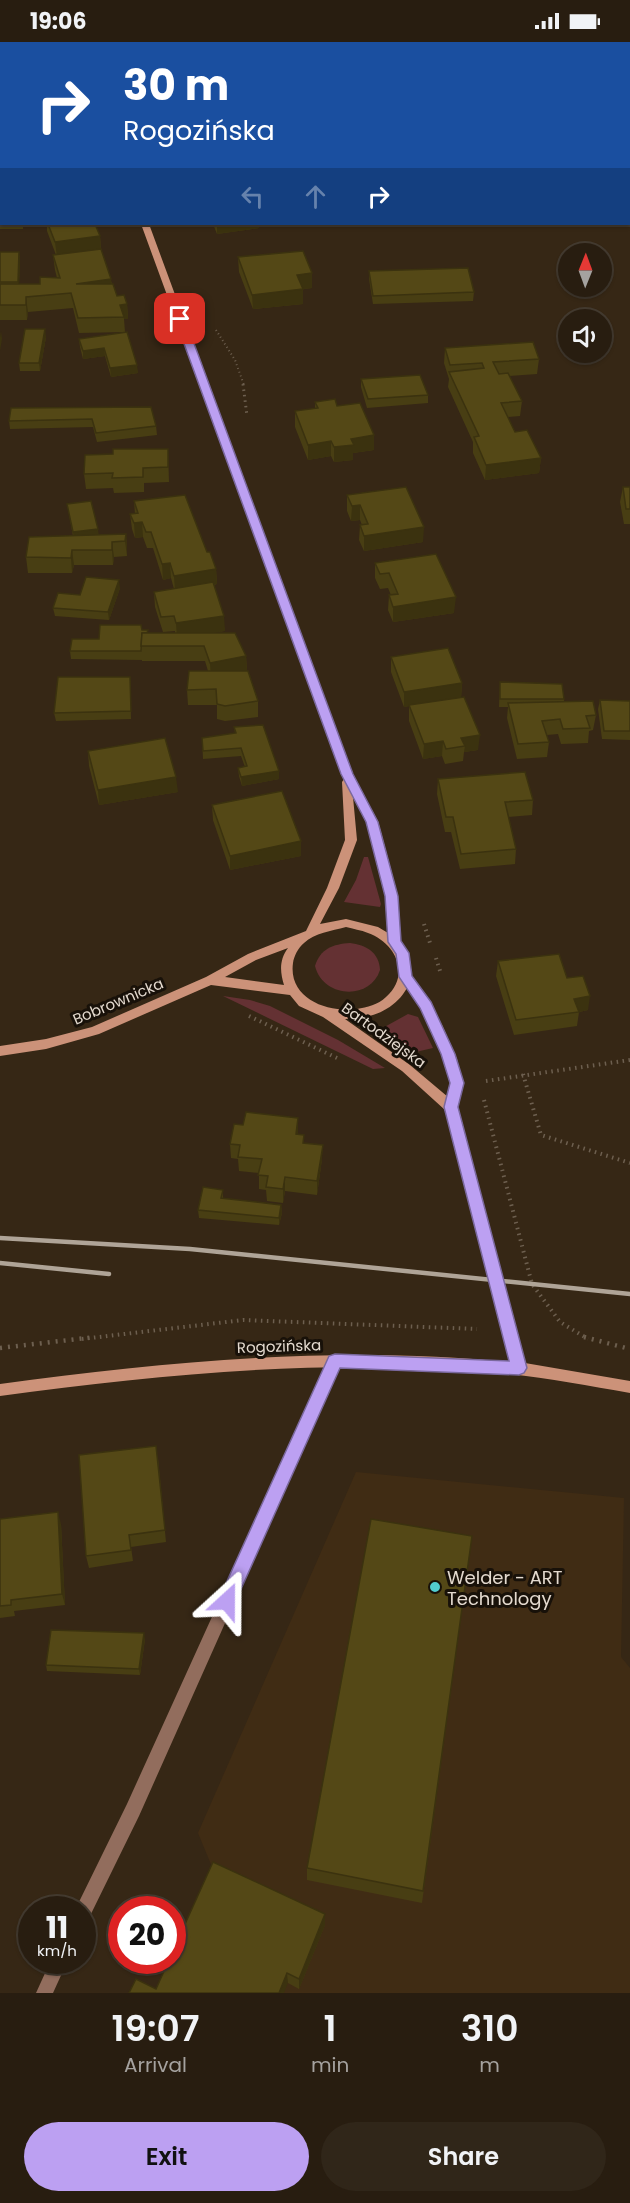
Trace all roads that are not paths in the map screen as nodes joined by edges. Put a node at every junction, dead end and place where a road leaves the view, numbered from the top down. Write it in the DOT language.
graph roads {
  1 [pos="145,225"];
  2 [pos="347,774"];
  3 [pos="311,930"];
  4 [pos="300,938"];
  5 [pos="394,942"];
  6 [pos="406,977"];
  7 [pos="210,980"];
  8 [pos="292,991"];
  9 [pos="325,1012"];
  10 [pos="0,1051"];
  11 [pos="451,1107"];
  12 [pos="335,1361"];
  13 [pos="519,1368"];
  14 [pos="630,1387"];
  15 [pos="0,1390"];
  16 [pos="91,1896"];
  17 [pos="53,1974"];
  18 [pos="44,1993"];
  1 -- 2 [label="street"];
  2 -- 3 [label="street"];
  2 -- 5 [label="street"];
  3 -- 4 [label="street"];
  3 -- 5 [label="street"];
  4 -- 7 [label="street, Bobrownicka"];
  4 -- 8 [label="street"];
  5 -- 6 [label="street"];
  6 -- 9 [label="street"];
  6 -- 11 [label="street, Bartodziejska"];
  7 -- 8 [label="street"];
  7 -- 10 [label="street, Bobrownicka"];
  8 -- 9 [label="street"];
  9 -- 11 [label="street, Bartodziejska"];
  11 -- 13 [label="street, Bartodziejska"];
  12 -- 13 [label="street, Rogozińska"];
  12 -- 15 [label="street, Rogozińska"];
  12 -- 16 [label="lane"];
  13 -- 14 [label="street, Rogozińska"];
  17 -- 18 [label="lane"];
}
